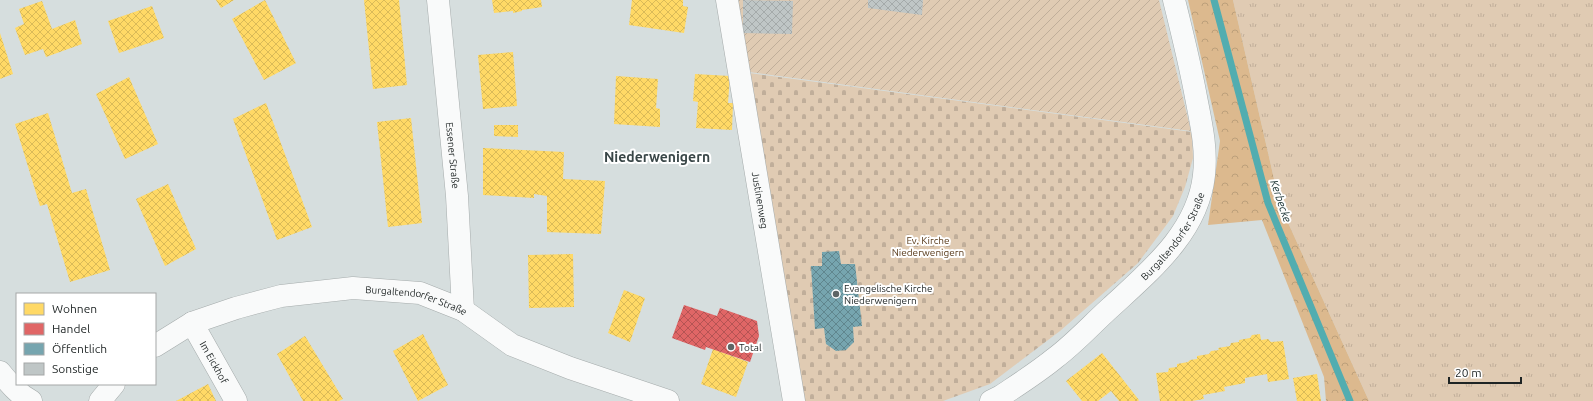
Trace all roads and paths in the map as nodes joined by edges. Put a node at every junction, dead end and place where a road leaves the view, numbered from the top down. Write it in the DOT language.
graph roads {
  1 [pos="438,0"];
  2 [pos="726,0"];
  3 [pos="1174,0"];
  4 [pos="463,310"];
  5 [pos="192,323"];
  6 [pos="156,345"];
  7 [pos="0,372"];
  8 [pos="113,385"];
  9 [pos="31,401"];
  10 [pos="100,401"];
  11 [pos="236,401"];
  12 [pos="668,401"];
  13 [pos="794,401"];
  14 [pos="991,401"];
  1 -- 4 [label="main road, Essener Straße"];
  2 -- 13 [label="main road, Justinenweg"];
  3 -- 14 [label="main road, Burgaltendorfer Straße"];
  4 -- 5 [label="main road, Burgaltendorfer Straße"];
  4 -- 12 [label="main road, Burgaltendorfer Straße"];
  5 -- 6 [label="main road, Burgaltendorfer Straße"];
  5 -- 11 [label="main road, Im Eickhof"];
  7 -- 9 [label="main road"];
  8 -- 10 [label="main road"];
}
